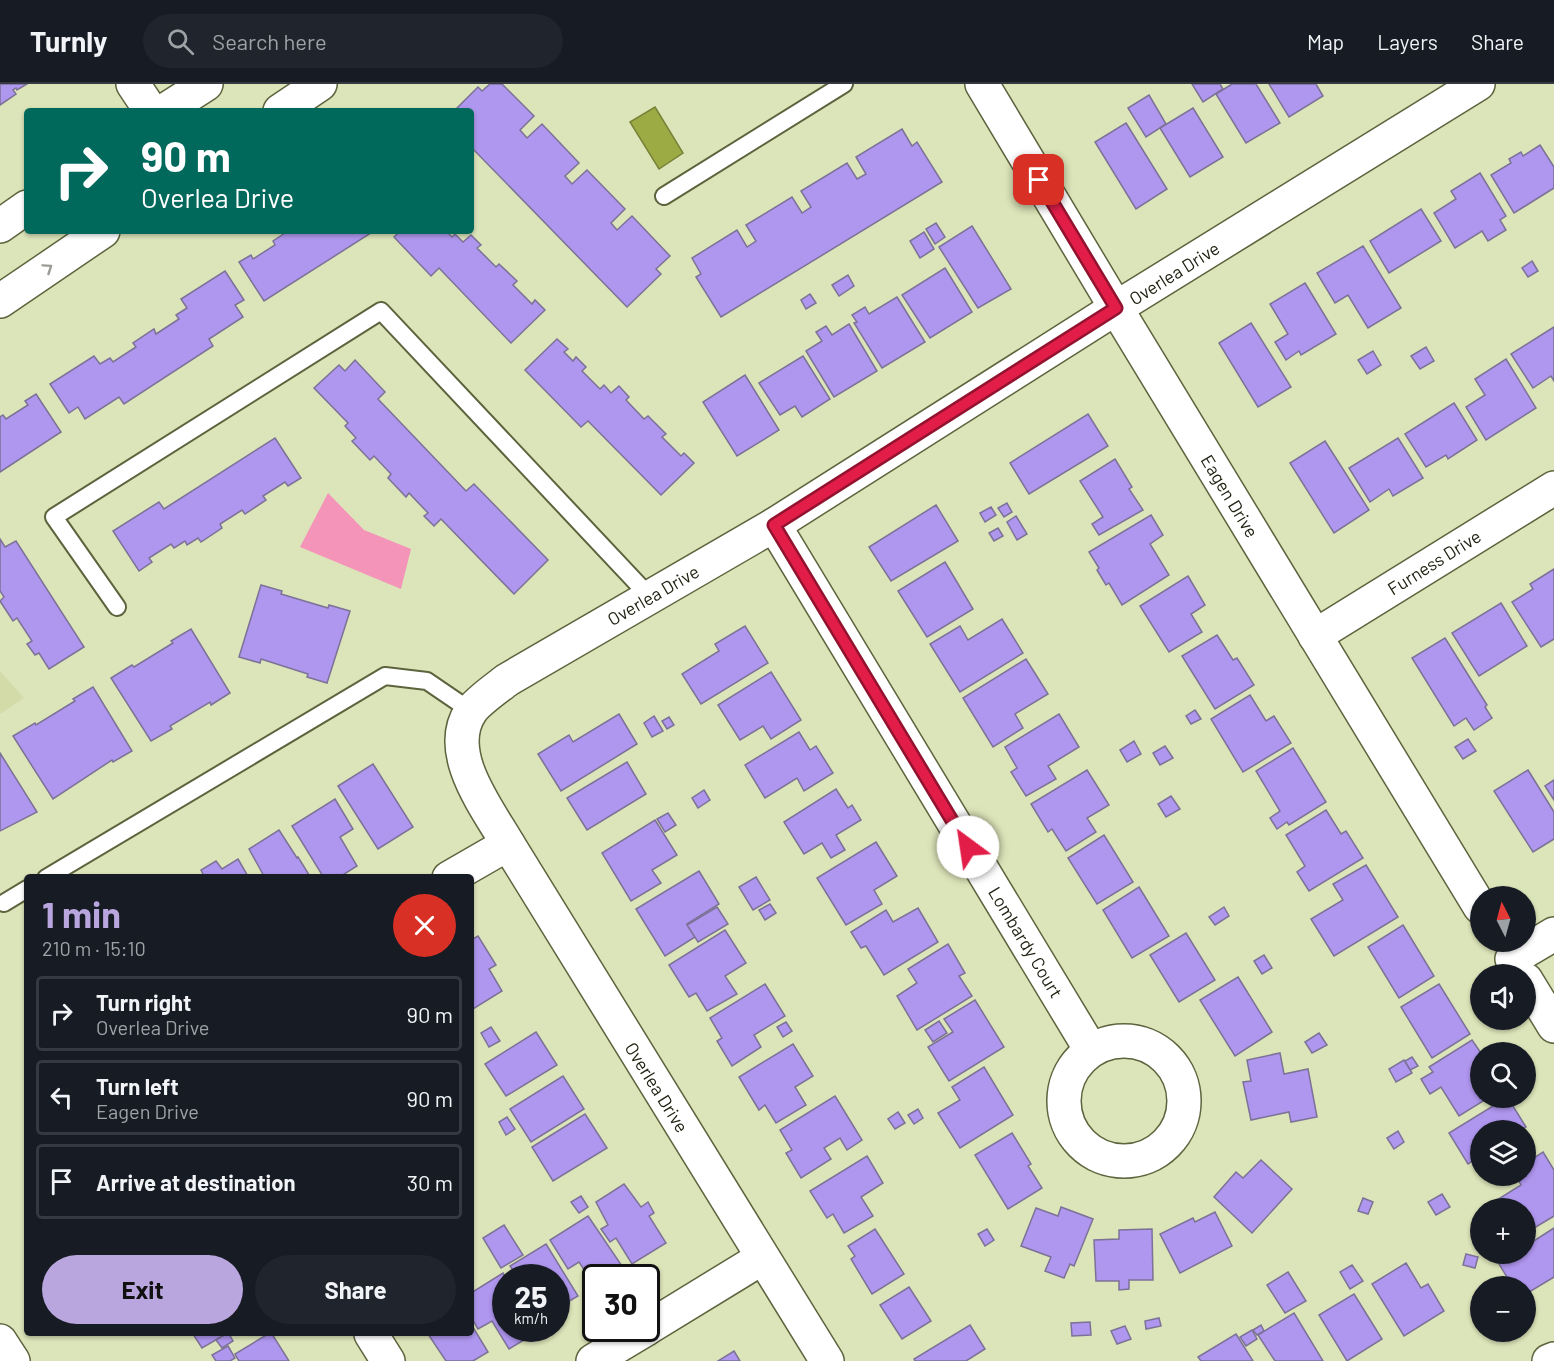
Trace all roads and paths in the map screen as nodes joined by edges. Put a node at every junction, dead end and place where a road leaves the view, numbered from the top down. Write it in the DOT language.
graph roads {
  1 [pos="133,84"];
  2 [pos="206,84"];
  3 [pos="320,84"];
  4 [pos="844,84"];
  5 [pos="982,84"];
  6 [pos="1478,84"];
  7 [pos="149,108"];
  8 [pos="169,108"];
  9 [pos="284,108"];
  10 [pos="664,196"];
  11 [pos="24,209"];
  12 [pos="0,226"];
  13 [pos="99,234"];
  14 [pos="0,302"];
  15 [pos="1116,308"];
  16 [pos="1554,488"];
  17 [pos="774,525"];
  18 [pos="650,597"];
  19 [pos="117,607"];
  20 [pos="1314,636"];
  21 [pos="471,711"];
  22 [pos="508,844"];
  23 [pos="53,874"];
  24 [pos="456,874"];
  25 [pos="24,891"];
  26 [pos="1470,891"];
  27 [pos="4,903"];
  28 [pos="1554,934"];
  29 [pos="1515,964"];
  30 [pos="1536,997"];
  31 [pos="1554,1026"];
  32 [pos="1091,1050"];
  33 [pos="762,1258"];
  34 [pos="660,1320"];
  35 [pos="372,1336"];
  36 [pos="0,1341"];
  37 [pos="624,1342"];
  38 [pos="1554,1359"];
  39 [pos="13,1361"];
  40 [pos="388,1361"];
  41 [pos="593,1361"];
  42 [pos="827,1361"];
  43 [pos="1549,1361"];
  1 -- 7 [label="street"];
  2 -- 8 [label="street"];
  3 -- 9 [label="street"];
  4 -- 10 [label="lane"];
  5 -- 15 [label="street, Eagen Drive"];
  6 -- 15 [label="street, Overlea Drive"];
  11 -- 12 [label="street"];
  14 -- 13 [label="street, one-way"];
  15 -- 17 [label="street, Overlea Drive"];
  15 -- 20 [label="street, Eagen Drive"];
  16 -- 20 [label="street, Furness Drive"];
  17 -- 18 [label="street, Overlea Drive"];
  17 -- 32 [label="street, Lombardy Court"];
  18 -- 19 [label="lane"];
  18 -- 21 [label="street, Overlea Drive"];
  20 -- 26 [label="street, Eagen Drive"];
  21 -- 22 [label="street, Overlea Drive"];
  21 -- 23 [label="lane"];
  22 -- 24 [label="street"];
  22 -- 33 [label="street, Overlea Drive"];
  25 -- 27 [label="lane"];
  28 -- 29 [label="street"];
  30 -- 31 [label="street"];
  33 -- 34 [label="street"];
  33 -- 42 [label="street, Overlea Drive"];
  35 -- 40 [label="street"];
  36 -- 39 [label="street"];
  37 -- 41 [label="street"];
  38 -- 43 [label="street"];
}
